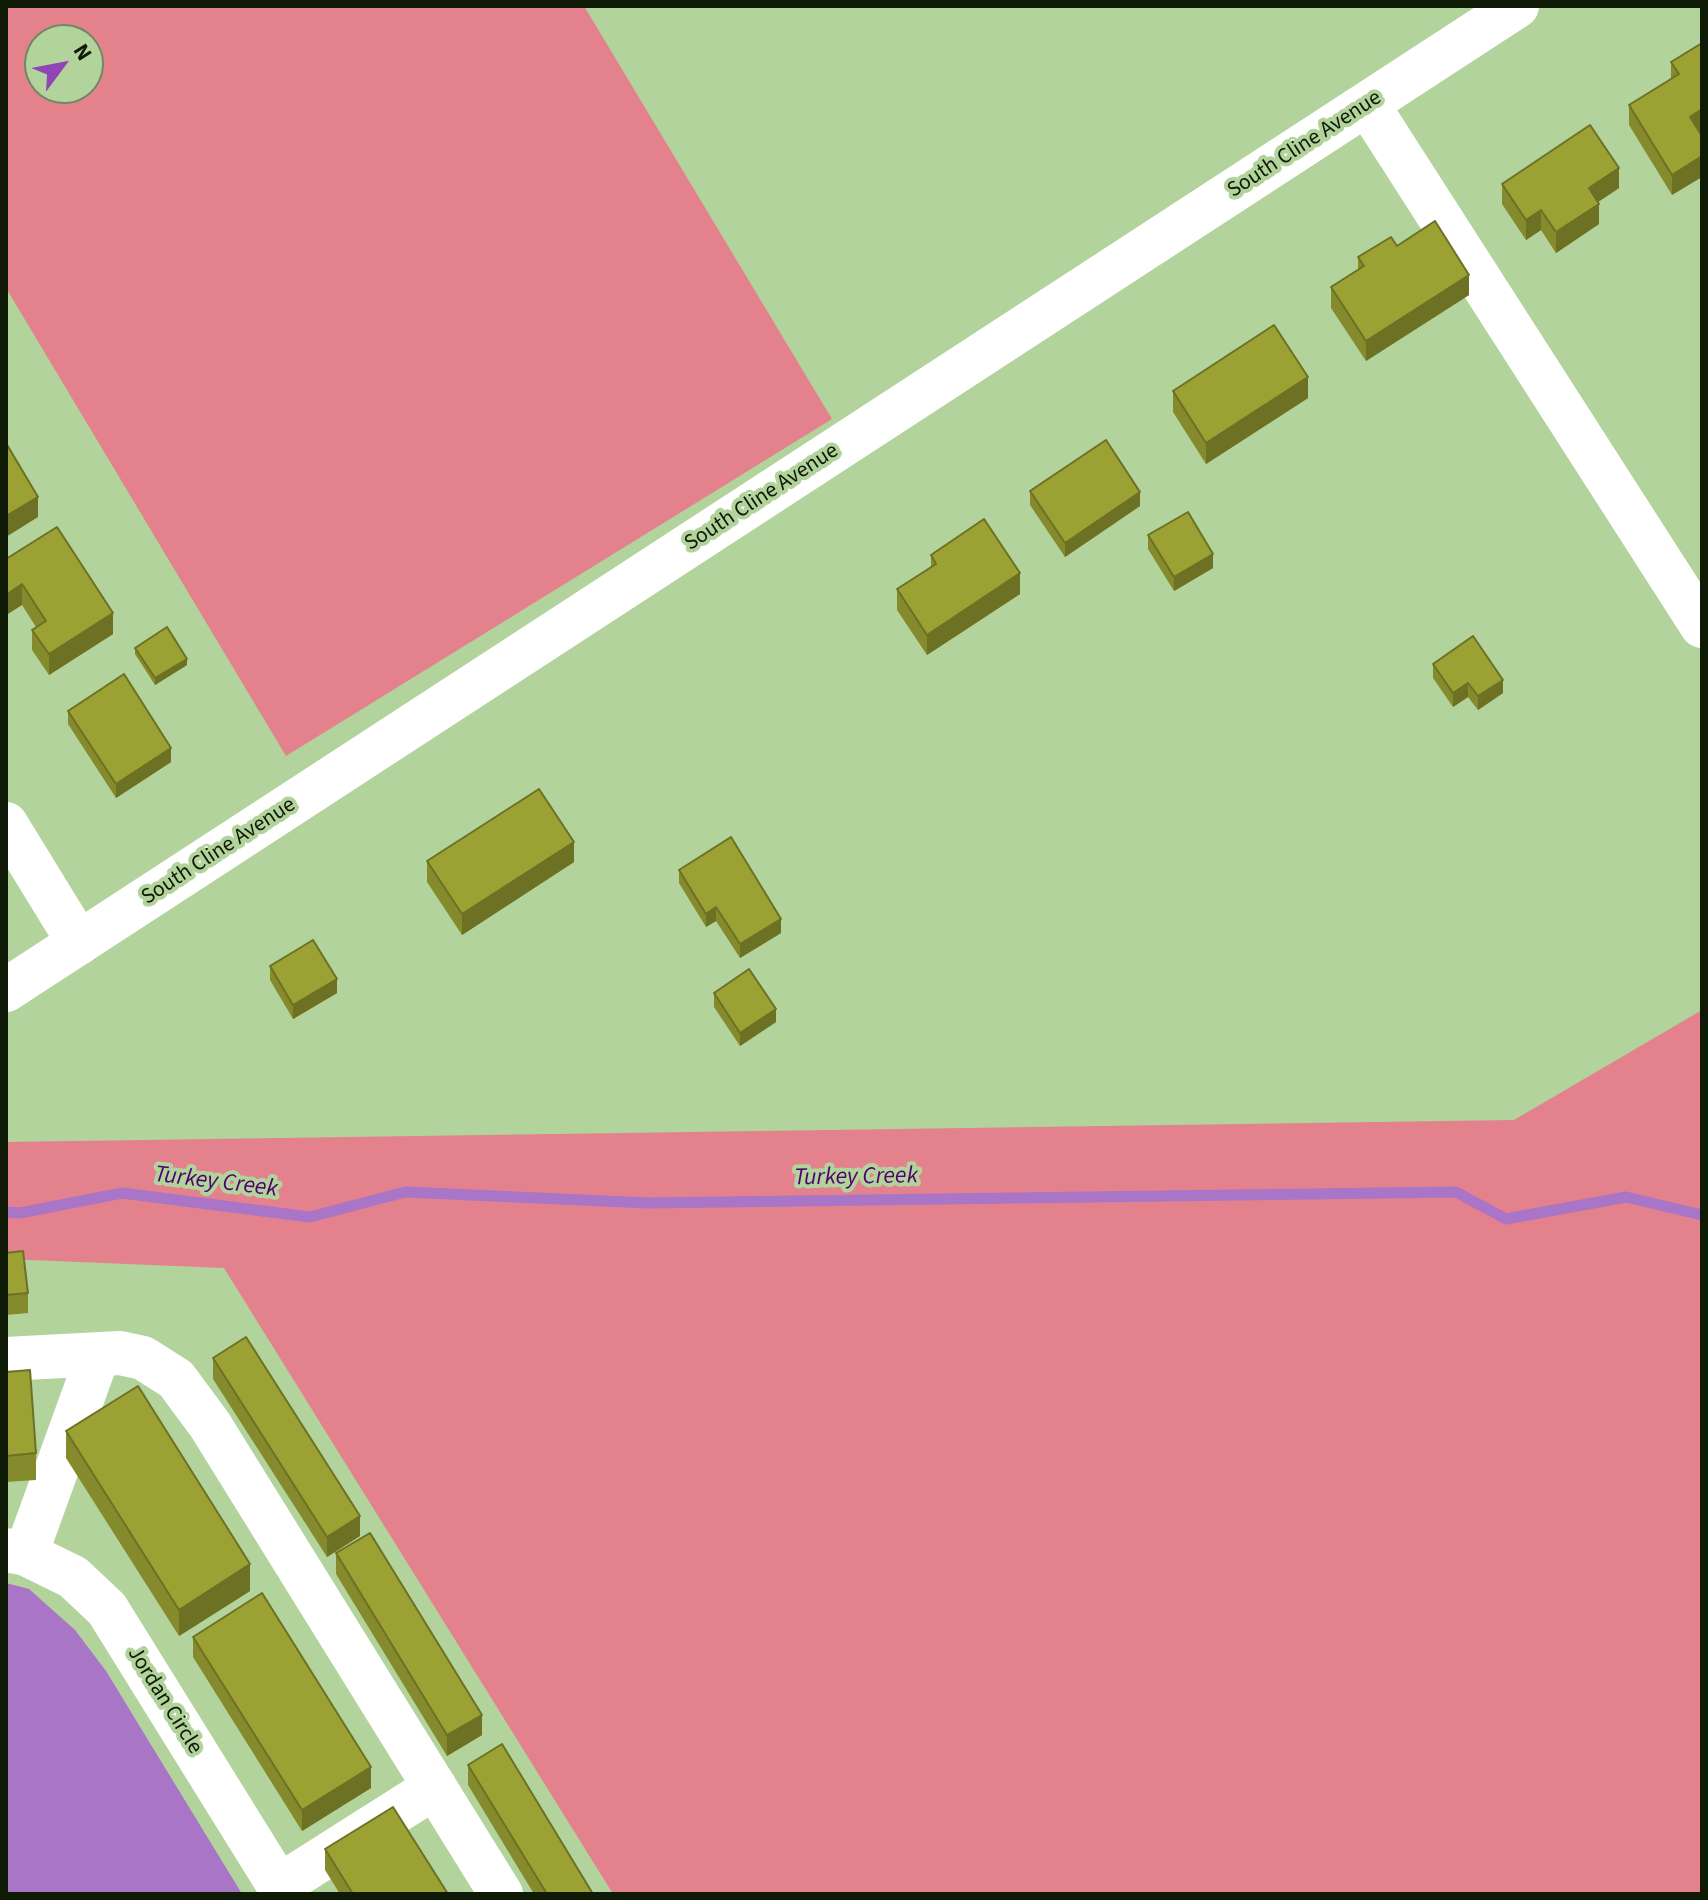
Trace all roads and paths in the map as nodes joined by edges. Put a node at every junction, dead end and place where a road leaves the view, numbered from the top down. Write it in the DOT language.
graph roads {
  1 [pos="1517,6"];
  2 [pos="1367,104"];
  3 [pos="1702,626"];
  4 [pos="6,824"];
  5 [pos="79,943"];
  6 [pos="6,990"];
  7 [pos="98,1355"];
  8 [pos="6,1359"];
  9 [pos="16,1552"];
  10 [pos="435,1787"];
  11 [pos="282,1890"];
  12 [pos="501,1894"];
  1 -- 2 [label="street, South Cline Avenue"];
  2 -- 3 [label="street"];
  2 -- 5 [label="street, South Cline Avenue"];
  4 -- 5 [label="street"];
  5 -- 6 [label="street, South Cline Avenue"];
  7 -- 8 [label="street"];
  7 -- 9 [label="street"];
  7 -- 10 [label="street"];
  9 -- 11 [label="street, Jordan Circle"];
  10 -- 11 [label="street"];
  10 -- 12 [label="street"];
}
